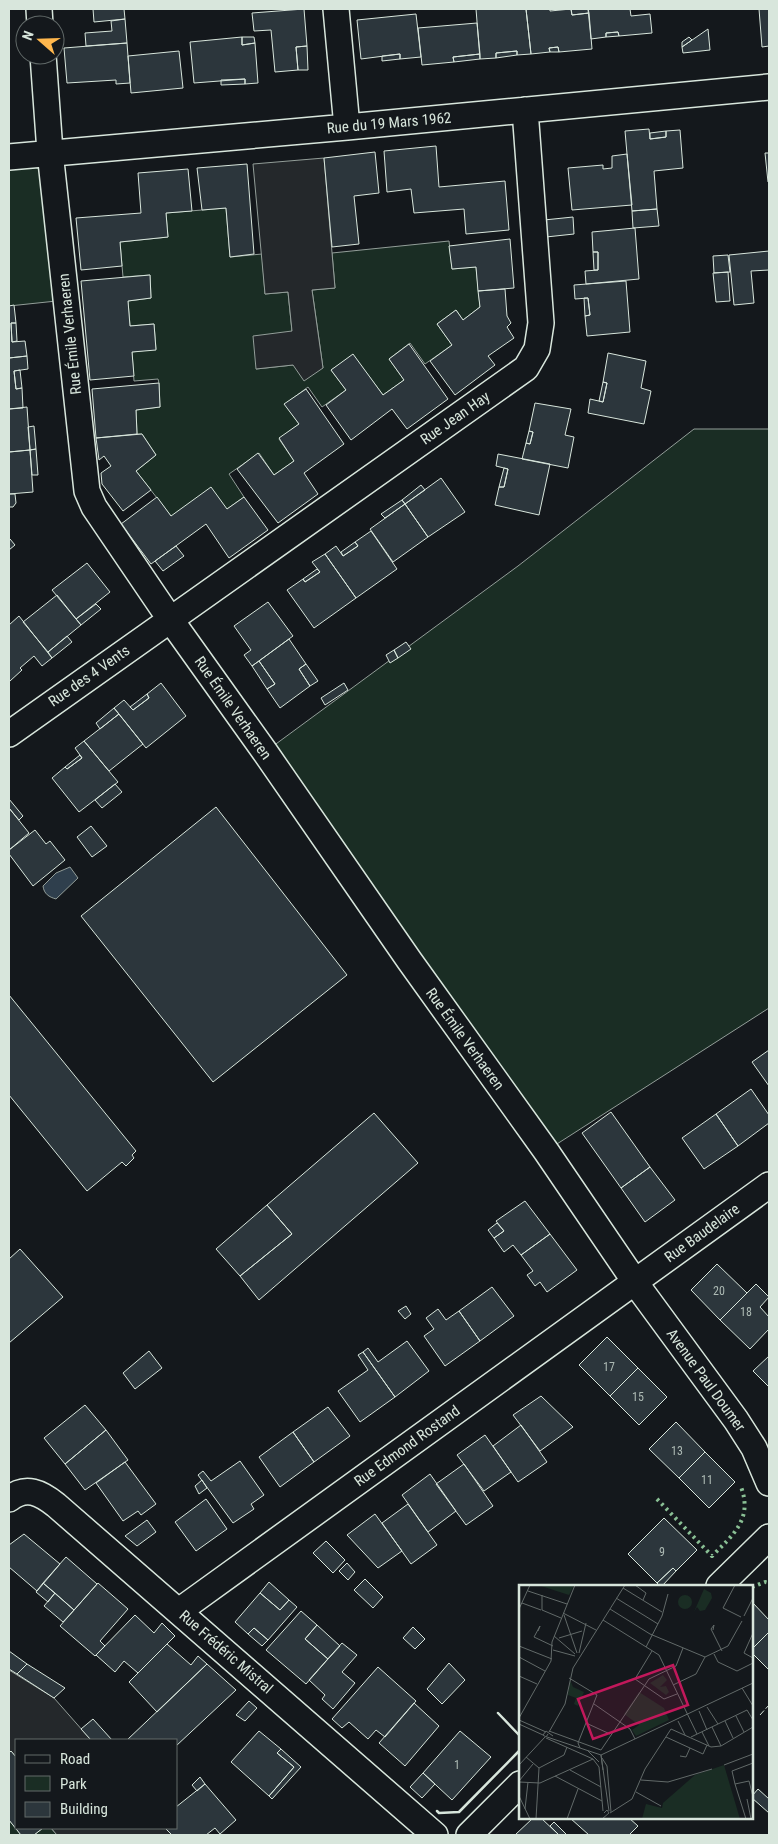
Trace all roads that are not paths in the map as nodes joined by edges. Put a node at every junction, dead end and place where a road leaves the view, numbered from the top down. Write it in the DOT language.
graph roads {
  1 [pos="336,9"];
  2 [pos="43,65"];
  3 [pos="769,87"];
  4 [pos="525,110"];
  5 [pos="347,127"];
  6 [pos="50,152"];
  7 [pos="9,157"];
  8 [pos="170,619"];
  9 [pos="9,734"];
  10 [pos="769,1185"];
  11 [pos="635,1281"];
  12 [pos="769,1483"];
  13 [pos="9,1500"];
  14 [pos="769,1537"];
  15 [pos="720,1585"];
  16 [pos="179,1611"];
  17 [pos="519,1785"];
  18 [pos="435,1835"];
  19 [pos="469,1835"];
  1 -- 5 [label="street"];
  2 -- 6 [label="street, Rue Émile Verhaeren"];
  3 -- 4 [label="street, Rue du 19 Mars 1962"];
  4 -- 5 [label="street, Rue du 19 Mars 1962"];
  4 -- 8 [label="street, Rue Jean Hay"];
  5 -- 6 [label="street, Rue du 19 Mars 1962"];
  6 -- 7 [label="street, Rue du 19 Mars 1962"];
  6 -- 8 [label="street, Rue Émile Verhaeren"];
  8 -- 9 [label="street, Rue des 4 Vents"];
  8 -- 11 [label="street, Rue Émile Verhaeren"];
  10 -- 11 [label="street, Rue Baudelaire"];
  11 -- 12 [label="street, Avenue Paul Doumer"];
  11 -- 16 [label="street, Rue Edmond Rostand"];
  13 -- 16 [label="street, Rue Frédéric Mistral"];
  14 -- 15 [label="street"];
  16 -- 18 [label="street, Rue Frédéric Mistral"];
  17 -- 19 [label="street"];
}
